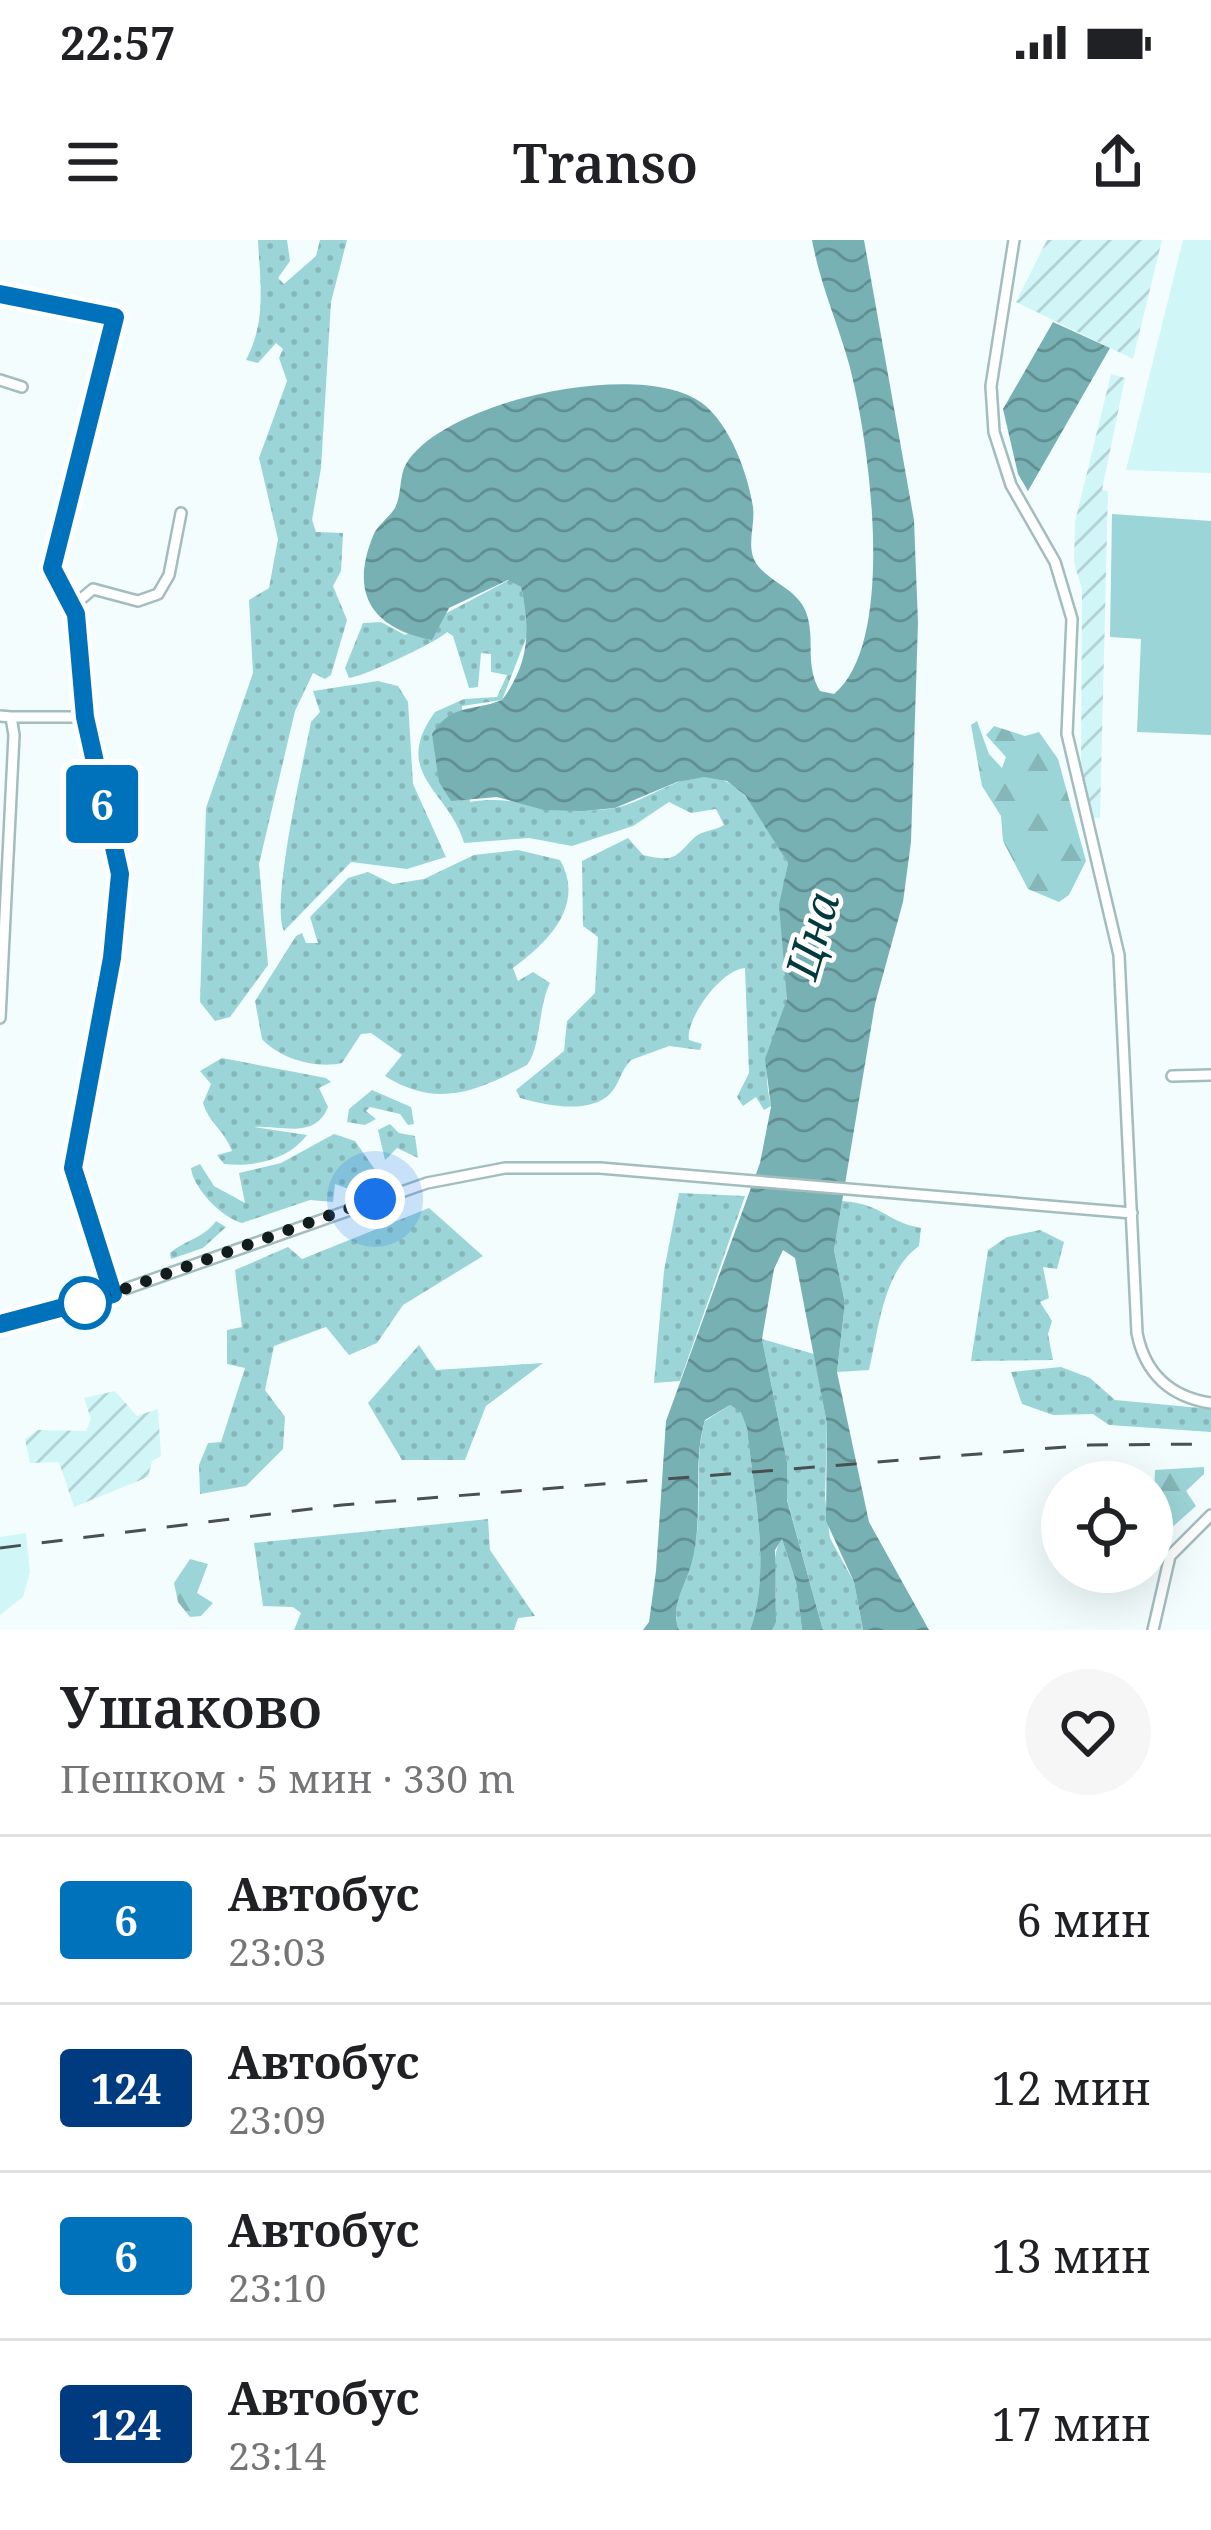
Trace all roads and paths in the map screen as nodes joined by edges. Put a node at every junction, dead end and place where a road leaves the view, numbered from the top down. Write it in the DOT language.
graph roads {
  1 [pos="1014,240"];
  2 [pos="0,294"];
  3 [pos="0,380"];
  4 [pos="22,387"];
  5 [pos="181,513"];
  6 [pos="74,604"];
  7 [pos="5,716"];
  8 [pos="85,717"];
  9 [pos="3,954"];
  10 [pos="0,1018"];
  11 [pos="1211,1075"];
  12 [pos="1172,1076"];
  13 [pos="1132,1213"];
  14 [pos="113,1294"];
  15 [pos="0,1324"];
  16 [pos="1211,1403"];
  17 [pos="1211,1515"];
  18 [pos="1153,1630"];
  1 -- 13 [label="street"];
  2 -- 6 [label="street"];
  3 -- 4 [label="street"];
  5 -- 6 [label="street"];
  6 -- 8 [label="street"];
  7 -- 8 [label="street"];
  7 -- 9 [label="street"];
  8 -- 14 [label="street"];
  9 -- 10 [label="street"];
  11 -- 12 [label="street"];
  13 -- 14 [label="street"];
  13 -- 16 [label="street"];
  14 -- 15 [label="street"];
  17 -- 18 [label="street"];
}
